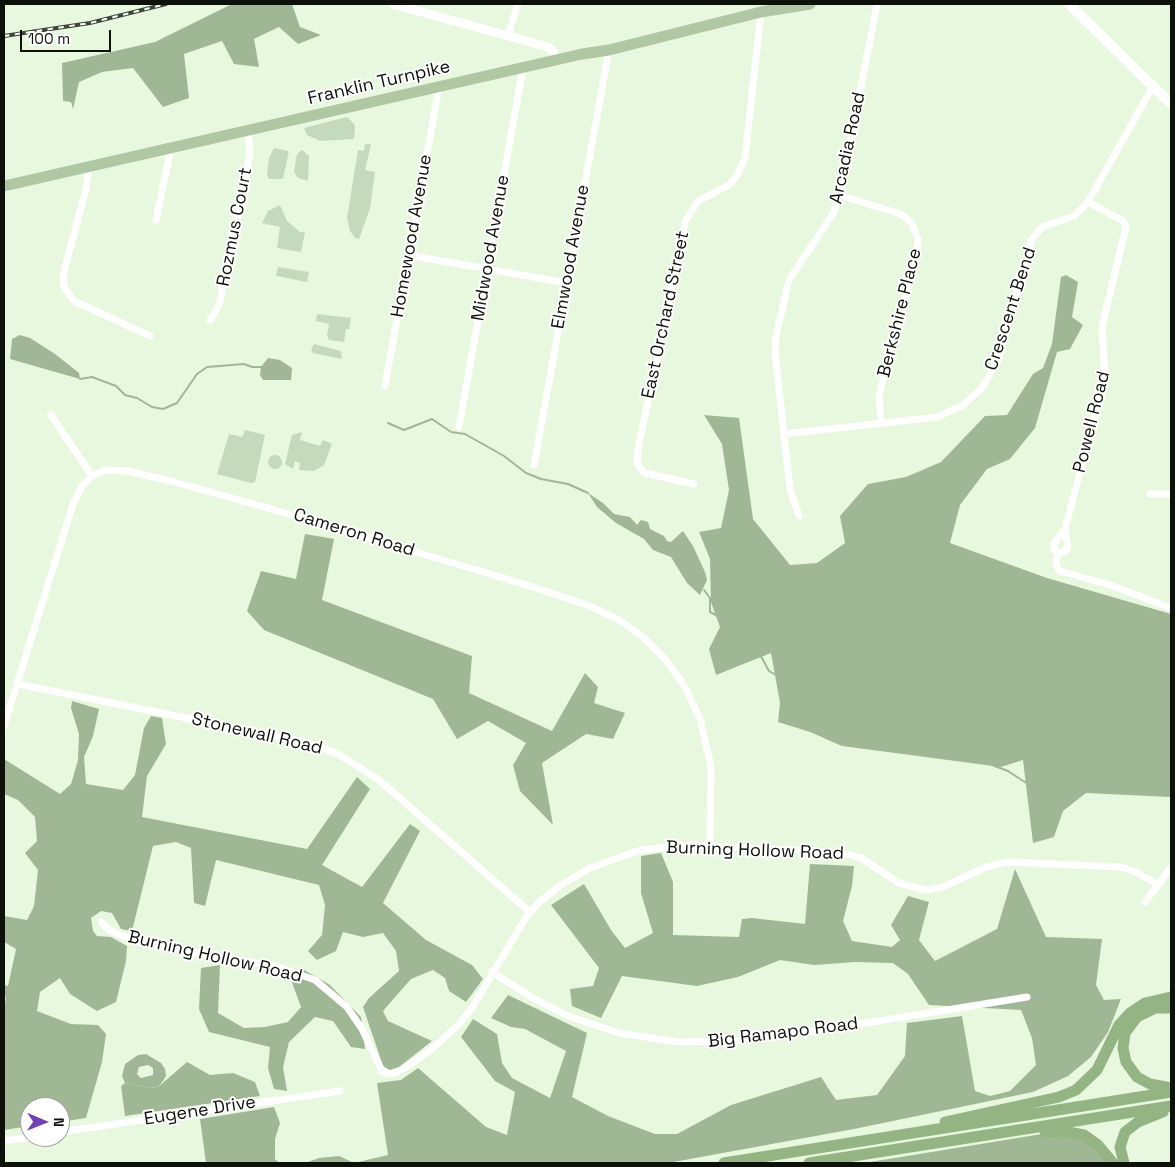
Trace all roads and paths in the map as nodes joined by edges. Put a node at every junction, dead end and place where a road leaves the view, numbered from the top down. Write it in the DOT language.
graph roads {
  1 [pos="393,4"];
  2 [pos="518,4"];
  3 [pos="810,4"];
  4 [pos="877,4"];
  5 [pos="1069,4"];
  6 [pos="761,8"];
  7 [pos="508,36"];
  8 [pos="609,50"];
  9 [pos="556,61"];
  10 [pos="523,68"];
  11 [pos="1153,86"];
  12 [pos="439,87"];
  13 [pos="1171,104"];
  14 [pos="248,131"];
  15 [pos="171,148"];
  16 [pos="89,166"];
  17 [pos="4,186"];
  18 [pos="839,195"];
  19 [pos="1088,202"];
  20 [pos="156,220"];
  21 [pos="408,255"];
  22 [pos="487,269"];
  23 [pos="567,284"];
  24 [pos="210,320"];
  25 [pos="150,336"];
  26 [pos="385,386"];
  27 [pos="51,415"];
  28 [pos="881,423"];
  29 [pos="459,427"];
  30 [pos="784,434"];
  31 [pos="534,465"];
  32 [pos="92,476"];
  33 [pos="694,484"];
  34 [pos="1150,494"];
  35 [pos="1171,494"];
  36 [pos="798,516"];
  37 [pos="1065,529"];
  38 [pos="1059,553"];
  39 [pos="1171,608"];
  40 [pos="18,684"];
  41 [pos="4,726"];
  42 [pos="710,846"];
  43 [pos="1171,868"];
  44 [pos="1158,885"];
  45 [pos="1145,902"];
  46 [pos="530,912"];
  47 [pos="101,922"];
  48 [pos="492,972"];
  49 [pos="1027,997"];
  50 [pos="1171,997"];
  51 [pos="1171,1008"];
  52 [pos="1171,1088"];
  53 [pos="340,1091"];
  54 [pos="1171,1092"];
  55 [pos="1171,1107"];
  56 [pos="70,1131"];
  57 [pos="989,1134"];
  58 [pos="20,1138"];
  59 [pos="874,1140"];
  60 [pos="4,1141"];
  61 [pos="724,1163"];
  62 [pos="809,1163"];
  63 [pos="1113,1163"];
  64 [pos="1124,1163"];
  1 -- 7 [label="street"];
  2 -- 7 [label="street"];
  3 -- 6 [label="main road, Franklin Turnpike"];
  4 -- 18 [label="street, Arcadia Road"];
  5 -- 11 [label="main road"];
  6 -- 8 [label="main road, Franklin Turnpike"];
  6 -- 33 [label="street, East Orchard Street"];
  7 -- 9 [label="street"];
  8 -- 9 [label="main road, Franklin Turnpike"];
  8 -- 23 [label="street, Elmwood Avenue"];
  9 -- 10 [label="main road, Franklin Turnpike"];
  10 -- 12 [label="main road, Franklin Turnpike"];
  10 -- 22 [label="street, Midwood Avenue"];
  11 -- 13 [label="main road"];
  11 -- 19 [label="street"];
  12 -- 14 [label="main road, Franklin Turnpike"];
  12 -- 21 [label="street, Homewood Avenue"];
  14 -- 15 [label="main road, Franklin Turnpike"];
  14 -- 24 [label="street, Rozmus Court"];
  15 -- 16 [label="main road, Franklin Turnpike"];
  15 -- 20 [label="street"];
  16 -- 17 [label="main road, Franklin Turnpike"];
  16 -- 25 [label="street"];
  18 -- 28 [label="street, Berkshire Place"];
  18 -- 30 [label="street, Arcadia Road"];
  19 -- 28 [label="street, Crescent Bend"];
  19 -- 37 [label="street, Powell Road"];
  21 -- 22 [label="street"];
  21 -- 26 [label="street, Homewood Avenue"];
  22 -- 23 [label="street"];
  22 -- 29 [label="street, Midwood Avenue"];
  23 -- 31 [label="street, Elmwood Avenue"];
  27 -- 32 [label="street"];
  28 -- 30 [label="street, Crescent Bend"];
  30 -- 36 [label="street, Arcadia Road"];
  32 -- 40 [label="street"];
  32 -- 42 [label="street, Cameron Road"];
  34 -- 35 [label="street"];
  37 -- 38 [label="street, Powell Road"];
  37 -- 38 [label="street, Powell Road"];
  38 -- 39 [label="street"];
  40 -- 41 [label="street"];
  40 -- 46 [label="street, Stonewall Road"];
  42 -- 44 [label="street, Burning Hollow Road"];
  42 -- 46 [label="street, Burning Hollow Road"];
  43 -- 44 [label="street"];
  44 -- 45 [label="street"];
  46 -- 48 [label="street, Burning Hollow Road"];
  47 -- 48 [label="street, Burning Hollow Road"];
  48 -- 49 [label="street, Big Ramapo Road"];
  50 -- 59 [label="highway"];
  51 -- 52 [label="highway"];
  53 -- 56 [label="street, Eugene Drive"];
  54 -- 59 [label="highway"];
  55 -- 57 [label="highway"];
  55 -- 64 [label="highway"];
  57 -- 62 [label="highway"];
  57 -- 63 [label="highway"];
  58 -- 60 [label="street"];
  59 -- 61 [label="highway"];
}
